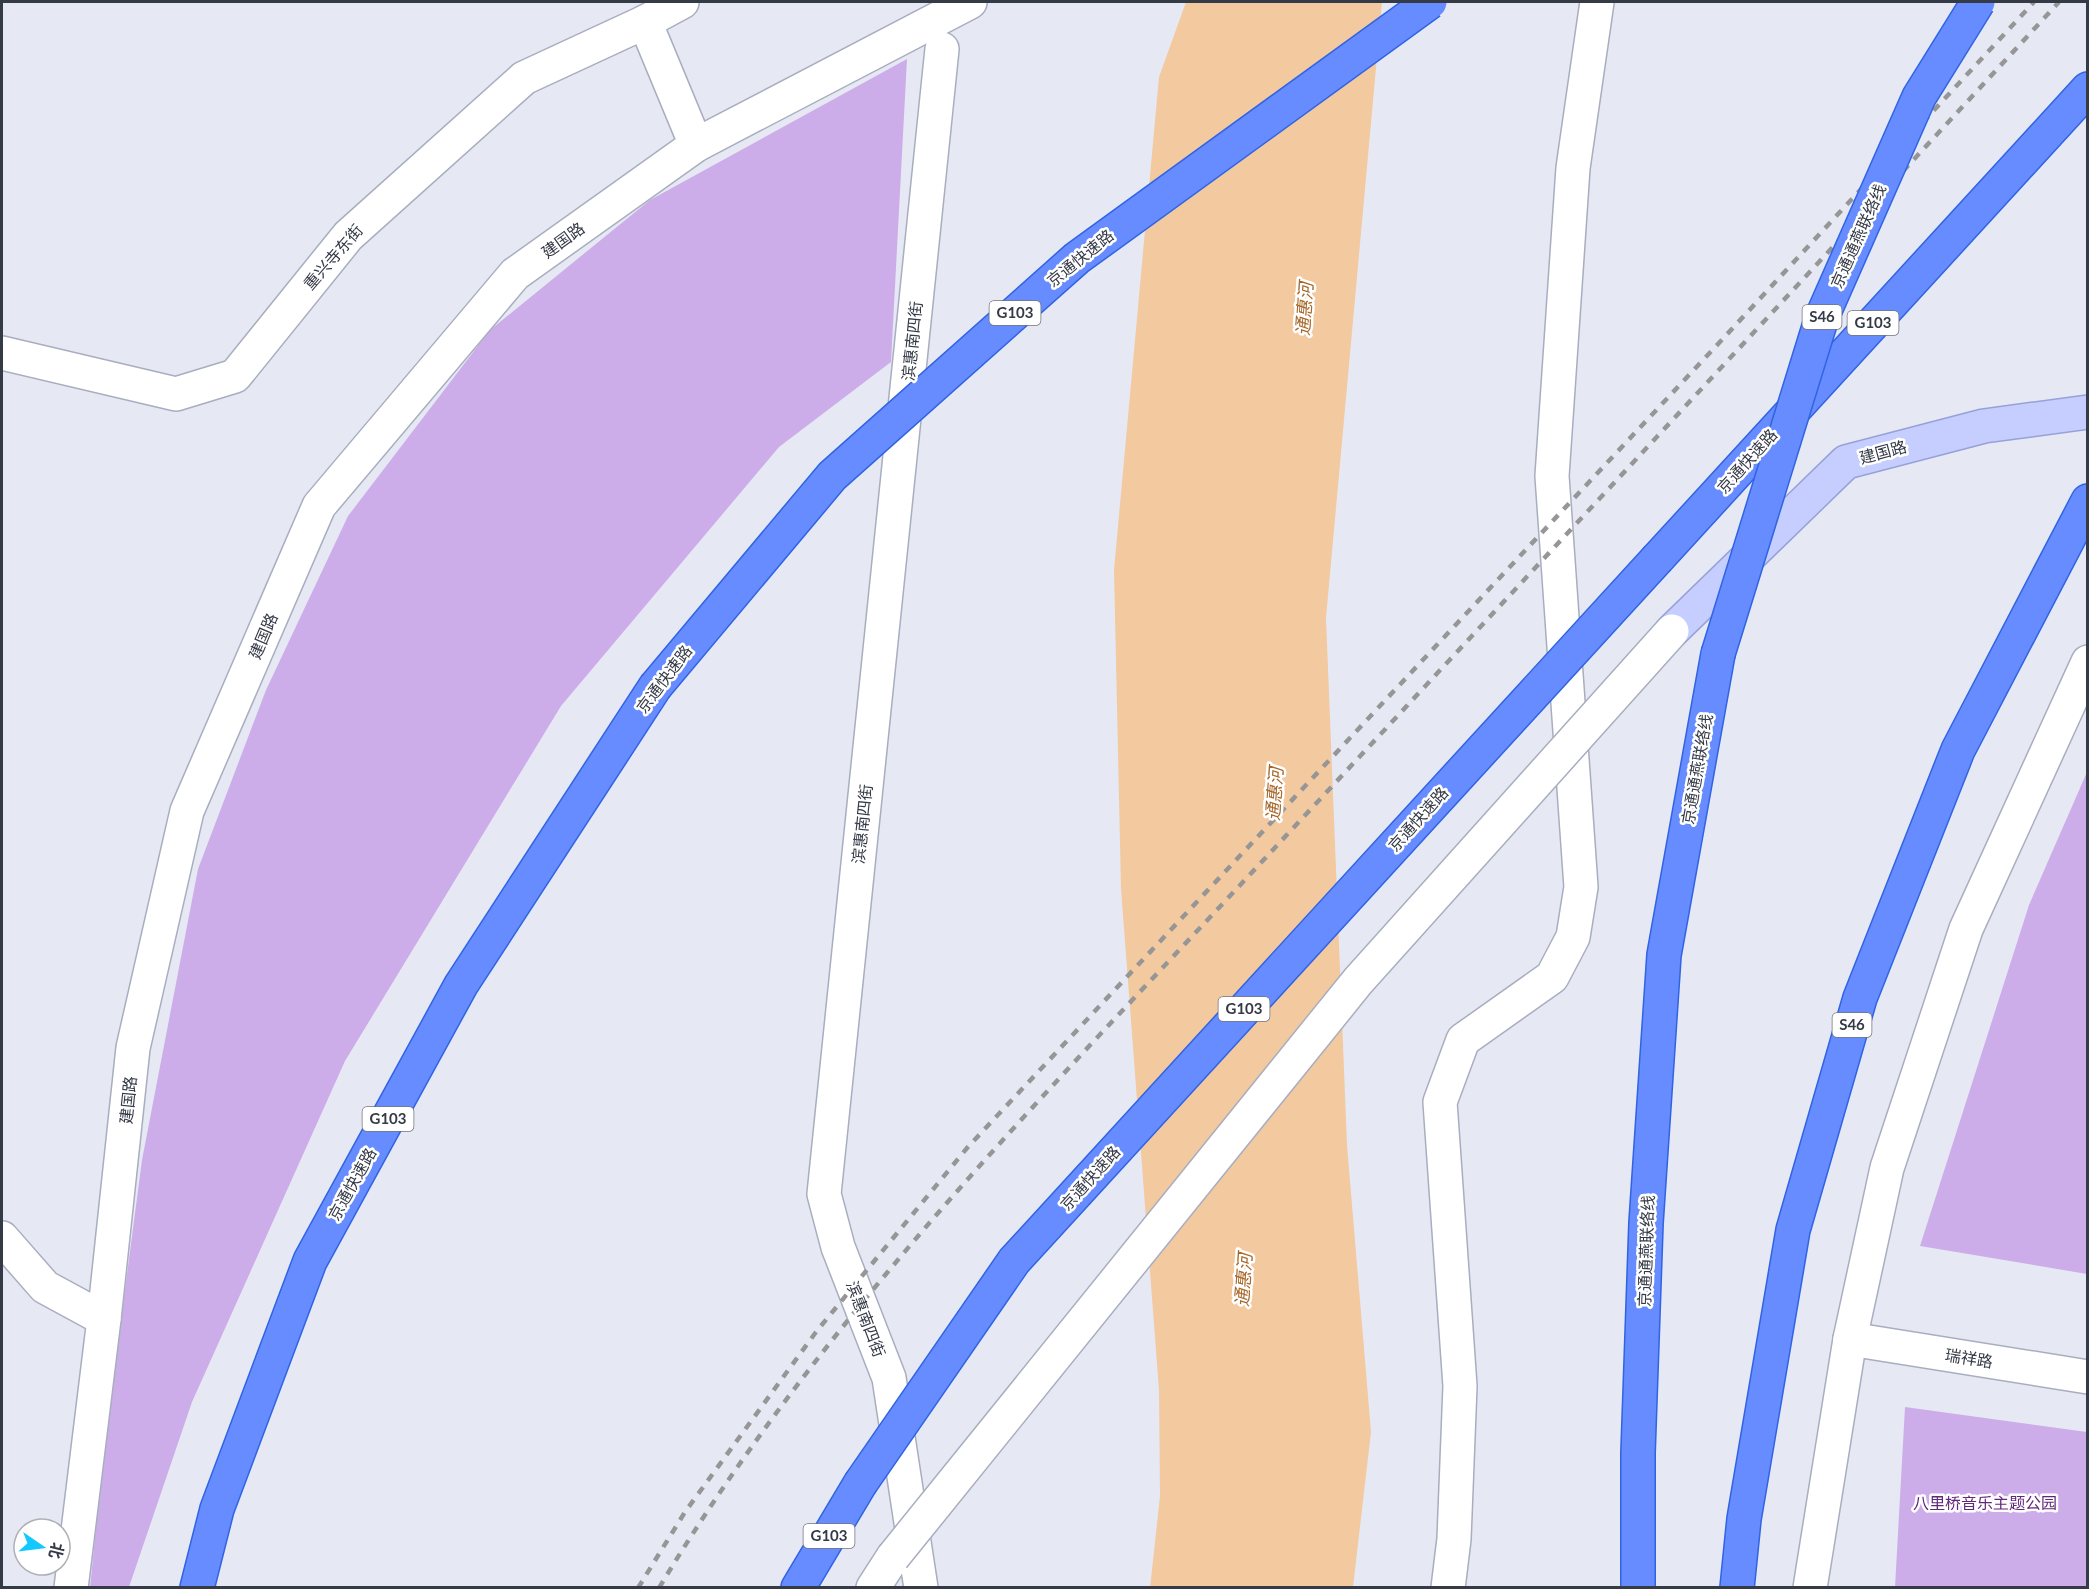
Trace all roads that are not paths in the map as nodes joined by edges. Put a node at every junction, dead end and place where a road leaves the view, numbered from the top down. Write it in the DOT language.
graph roads {
  1 [pos="682,2"];
  2 [pos="970,2"];
  3 [pos="1430,2"];
  4 [pos="1597,2"];
  5 [pos="1978,2"];
  6 [pos="645,22"];
  7 [pos="942,49"];
  8 [pos="2088,89"];
  9 [pos="696,145"];
  10 [pos="2,353"];
  11 [pos="2088,412"];
  12 [pos="2088,501"];
  13 [pos="1672,632"];
  14 [pos="2088,662"];
  15 [pos="2,1238"];
  16 [pos="104,1319"];
  17 [pos="1850,1339"];
  18 [pos="2088,1377"];
  19 [pos="71,1587"];
  20 [pos="197,1587"];
  21 [pos="798,1587"];
  22 [pos="873,1587"];
  23 [pos="921,1587"];
  24 [pos="1448,1587"];
  25 [pos="1638,1587"];
  26 [pos="1737,1587"];
  27 [pos="1810,1587"];
  1 -- 6 [label="street, 重兴寺东街"];
  2 -- 9 [label="street, 建国路"];
  3 -- 20 [label="highway, 京通快速路 / G103, bridge"];
  4 -- 24 [label="street"];
  5 -- 25 [label="highway, 京通通燕联络线 / S46, bridge"];
  6 -- 9 [label="street"];
  6 -- 10 [label="street, 重兴寺东街"];
  7 -- 23 [label="street, 滨惠南四街"];
  8 -- 21 [label="highway, 京通快速路 / G103, bridge"];
  9 -- 16 [label="street, 建国路"];
  11 -- 13 [label="main road, 建国路"];
  12 -- 26 [label="highway, S46"];
  13 -- 22 [label="street, bridge"];
  14 -- 17 [label="street"];
  15 -- 16 [label="street"];
  16 -- 19 [label="street, 建国路"];
  17 -- 18 [label="street, 瑞祥路"];
  17 -- 27 [label="street"];
}
